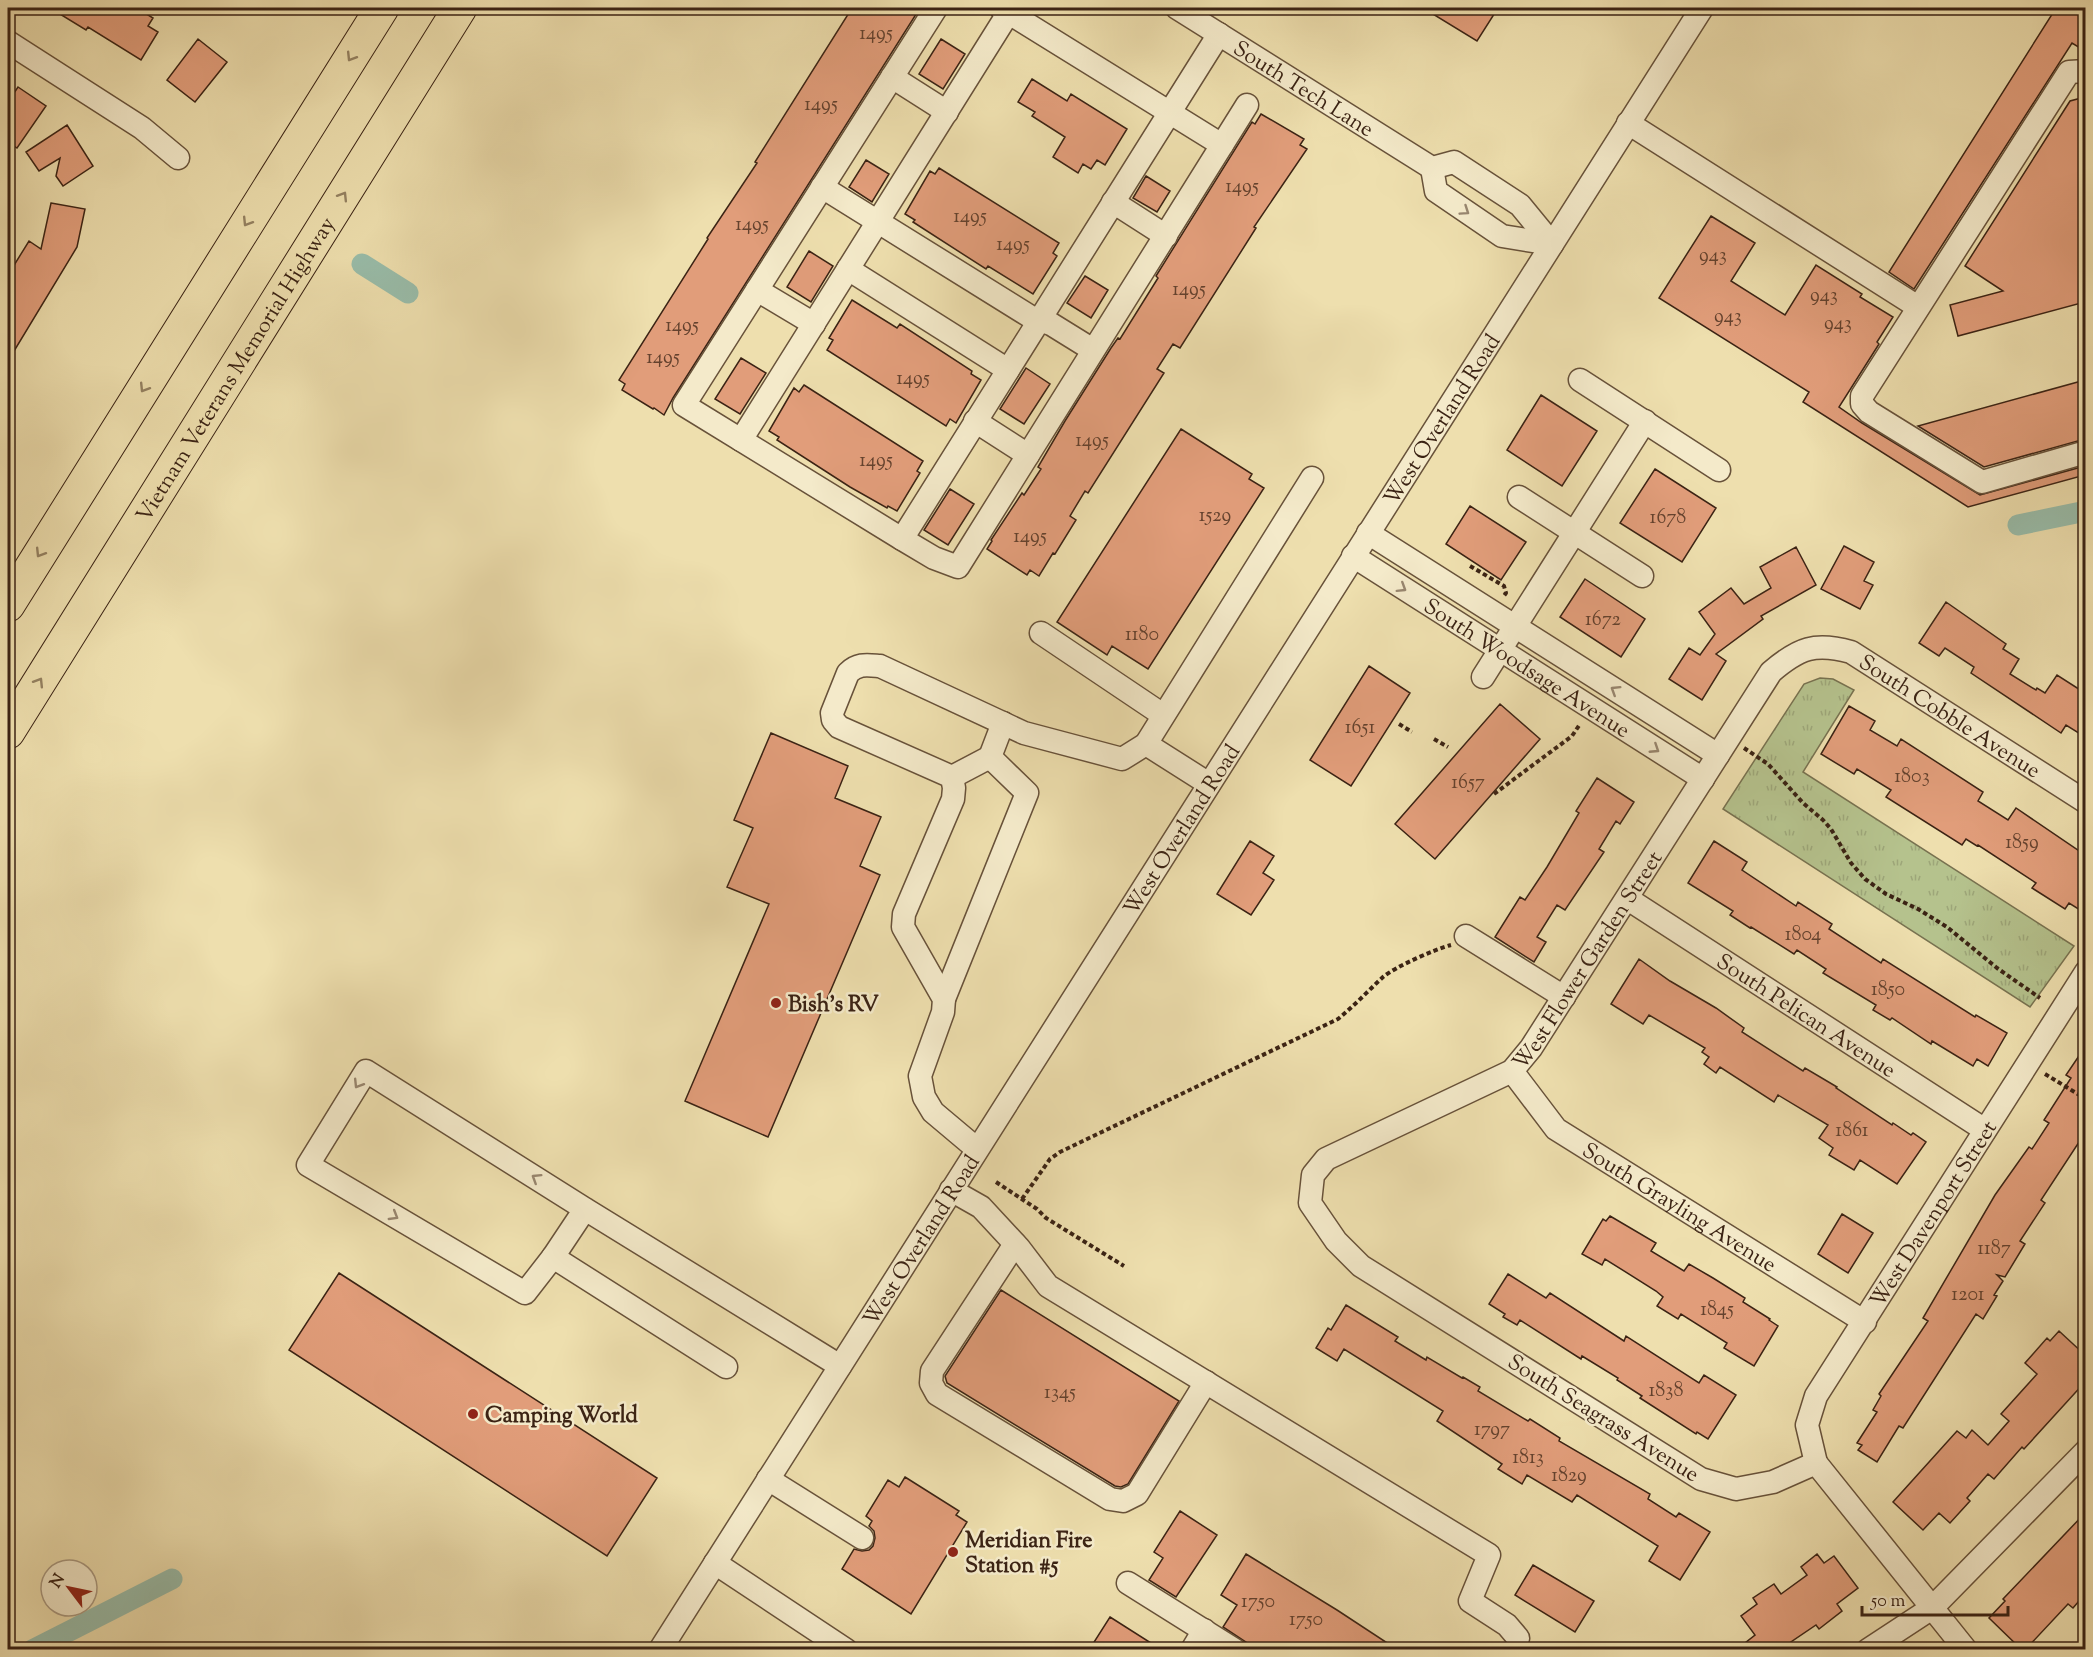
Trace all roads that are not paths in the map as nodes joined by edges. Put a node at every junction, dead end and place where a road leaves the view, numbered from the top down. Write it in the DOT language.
graph roads {
  1 [pos="382,8"];
  2 [pos="460,8"];
  3 [pos="936,8"];
  4 [pos="1177,8"];
  5 [pos="1702,8"];
  6 [pos="1005,10"];
  7 [pos="1219,34"];
  8 [pos="8,42"];
  9 [pos="2085,71"];
  10 [pos="891,77"];
  11 [pos="1247,105"];
  12 [pos="1170,111"];
  13 [pos="947,112"];
  14 [pos="1628,123"];
  15 [pos="1222,145"];
  16 [pos="178,158"];
  17 [pos="1432,168"];
  18 [pos="822,187"];
  19 [pos="1113,202"];
  20 [pos="878,222"];
  21 [pos="1166,236"];
  22 [pos="1552,243"];
  23 [pos="848,269"];
  24 [pos="757,290"];
  25 [pos="1918,307"];
  26 [pos="1039,320"];
  27 [pos="814,324"];
  28 [pos="1094,350"];
  29 [pos="1008,370"];
  30 [pos="1580,380"];
  31 [pos="975,421"];
  32 [pos="1645,421"];
  33 [pos="741,440"];
  34 [pos="2085,452"];
  35 [pos="1028,455"];
  36 [pos="1719,470"];
  37 [pos="1312,478"];
  38 [pos="1519,497"];
  39 [pos="1575,532"];
  40 [pos="1368,533"];
  41 [pos="902,539"];
  42 [pos="1353,556"];
  43 [pos="1642,576"];
  44 [pos="8,605"];
  45 [pos="1515,626"];
  46 [pos="1041,633"];
  47 [pos="1810,648"];
  48 [pos="1500,650"];
  49 [pos="1483,677"];
  50 [pos="1163,715"];
  51 [pos="1003,723"];
  52 [pos="8,732"];
  53 [pos="1146,744"];
  54 [pos="1718,755"];
  55 [pos="990,757"];
  56 [pos="952,777"];
  57 [pos="1703,779"];
  58 [pos="1209,784"];
  59 [pos="2085,802"];
  60 [pos="1628,899"];
  61 [pos="1467,936"];
  62 [pos="2085,972"];
  63 [pos="1564,997"];
  64 [pos="944,999"];
  65 [pos="1512,1071"];
  66 [pos="1985,1130"];
  67 [pos="977,1149"];
  68 [pos="951,1190"];
  69 [pos="1310,1203"];
  70 [pos="585,1209"];
  71 [pos="1015,1244"];
  72 [pos="553,1257"];
  73 [pos="1865,1322"];
  74 [pos="840,1366"];
  75 [pos="726,1367"];
  76 [pos="1206,1382"];
  77 [pos="2085,1451"];
  78 [pos="1816,1463"];
  79 [pos="768,1479"];
  80 [pos="862,1538"];
  81 [pos="715,1563"];
  82 [pos="1128,1583"];
  83 [pos="1932,1608"];
  84 [pos="1204,1630"];
  85 [pos="1518,1638"];
  86 [pos="660,1650"];
  87 [pos="846,1650"];
  88 [pos="1192,1650"];
  89 [pos="1235,1650"];
  90 [pos="1868,1650"];
  91 [pos="1966,1650"];
  1 -- 44 [label="highway, one-way"];
  52 -- 2 [label="highway, Vietnam Veterans Memorial Highway, one-way"];
  3 -- 10 [label="street"];
  4 -- 7 [label="street, South Tech Lane"];
  5 -- 14 [label="street, West Overland Road"];
  6 -- 12 [label="street"];
  6 -- 13 [label="street"];
  7 -- 12 [label="street"];
  7 -- 17 [label="street, South Tech Lane"];
  8 -- 16 [label="street"];
  9 -- 25 [label="street"];
  10 -- 13 [label="street"];
  10 -- 18 [label="street"];
  11 -- 15 [label="street"];
  12 -- 15 [label="street"];
  12 -- 19 [label="street"];
  13 -- 20 [label="street"];
  14 -- 22 [label="street, West Overland Road"];
  14 -- 25 [label="street"];
  15 -- 21 [label="street"];
  17 -- 22 [label="street"];
  17 -- 22 [label="street, one-way"];
  18 -- 20 [label="street"];
  18 -- 24 [label="street"];
  19 -- 21 [label="street"];
  19 -- 26 [label="street"];
  20 -- 23 [label="street"];
  20 -- 26 [label="street"];
  21 -- 28 [label="street"];
  22 -- 40 [label="street, West Overland Road"];
  23 -- 27 [label="street"];
  23 -- 29 [label="street"];
  24 -- 27 [label="street"];
  24 -- 33 [label="street"];
  25 -- 34 [label="street"];
  26 -- 28 [label="street"];
  26 -- 29 [label="street"];
  27 -- 33 [label="street"];
  28 -- 35 [label="street"];
  29 -- 31 [label="street"];
  30 -- 32 [label="street"];
  31 -- 35 [label="street"];
  31 -- 41 [label="street"];
  32 -- 36 [label="street"];
  32 -- 39 [label="street"];
  33 -- 41 [label="street"];
  35 -- 41 [label="street"];
  37 -- 50 [label="street"];
  38 -- 39 [label="street"];
  39 -- 43 [label="street"];
  39 -- 45 [label="street"];
  40 -- 42 [label="street, West Overland Road"];
  40 -- 45 [label="street, South Woodsage Avenue"];
  42 -- 48 [label="street, South Woodsage Avenue, one-way"];
  42 -- 58 [label="street, West Overland Road"];
  45 -- 48 [label="street"];
  54 -- 45 [label="street, South Woodsage Avenue, one-way"];
  46 -- 50 [label="street"];
  47 -- 54 [label="street, West Flower Garden Street"];
  47 -- 59 [label="street, South Cobble Avenue"];
  48 -- 49 [label="street"];
  48 -- 57 [label="street, South Woodsage Avenue, one-way"];
  50 -- 53 [label="street"];
  51 -- 53 [label="street"];
  51 -- 55 [label="street"];
  51 -- 56 [label="street"];
  53 -- 58 [label="street"];
  54 -- 57 [label="street, West Flower Garden Street"];
  55 -- 56 [label="street"];
  55 -- 64 [label="street"];
  56 -- 64 [label="street"];
  57 -- 60 [label="street, West Flower Garden Street"];
  58 -- 67 [label="street, West Overland Road"];
  60 -- 63 [label="street, West Flower Garden Street"];
  60 -- 66 [label="street, South Pelican Avenue"];
  61 -- 63 [label="street"];
  62 -- 66 [label="street, West Davenport Street"];
  63 -- 65 [label="street, West Flower Garden Street"];
  64 -- 67 [label="street"];
  65 -- 69 [label="street, West Flower Garden Street"];
  65 -- 73 [label="street, South Grayling Avenue"];
  66 -- 73 [label="street, West Davenport Street"];
  67 -- 68 [label="street, West Overland Road"];
  68 -- 71 [label="street"];
  68 -- 74 [label="street, West Overland Road"];
  69 -- 78 [label="street, South Seagrass Avenue"];
  70 -- 72 [label="street"];
  70 -- 72 [label="street, one-way"];
  70 -- 74 [label="street"];
  71 -- 76 [label="street"];
  71 -- 76 [label="street"];
  72 -- 75 [label="street"];
  73 -- 78 [label="street, West Davenport Street"];
  74 -- 79 [label="street, West Overland Road"];
  76 -- 85 [label="street"];
  77 -- 83 [label="street"];
  78 -- 83 [label="street"];
  79 -- 80 [label="street"];
  79 -- 81 [label="street, West Overland Road"];
  81 -- 86 [label="street, West Overland Road"];
  81 -- 87 [label="street"];
  82 -- 84 [label="street"];
  83 -- 90 [label="street"];
  83 -- 91 [label="street"];
  84 -- 88 [label="street"];
  84 -- 89 [label="street"];
}
